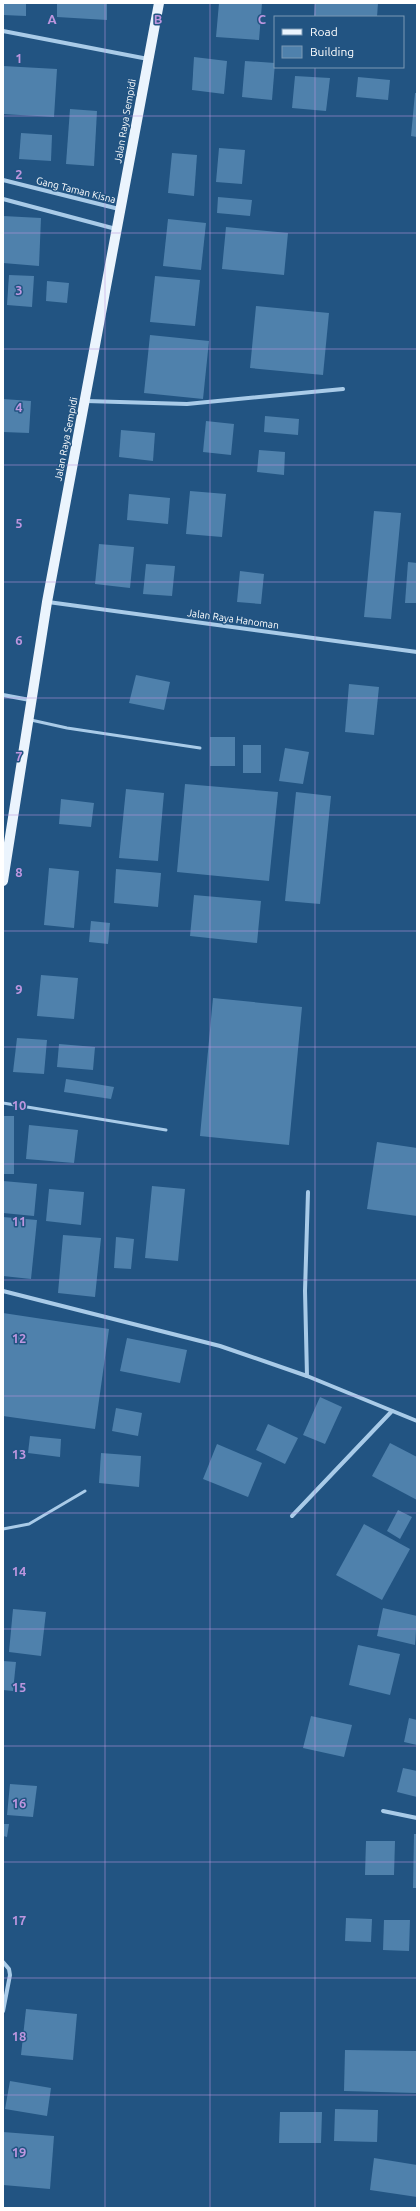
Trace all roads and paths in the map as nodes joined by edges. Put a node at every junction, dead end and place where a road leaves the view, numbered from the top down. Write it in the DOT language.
graph roads {
  1 [pos="159,3"];
  2 [pos="3,31"];
  3 [pos="149,59"];
  4 [pos="3,180"];
  5 [pos="3,200"];
  6 [pos="122,209"];
  7 [pos="118,229"];
  8 [pos="343,389"];
  9 [pos="86,401"];
  10 [pos="47,602"];
  11 [pos="417,652"];
  12 [pos="3,695"];
  13 [pos="32,700"];
  14 [pos="29,720"];
  15 [pos="200,748"];
  16 [pos="7,836"];
  17 [pos="3,881"];
  18 [pos="3,1103"];
  19 [pos="166,1130"];
  20 [pos="308,1192"];
  21 [pos="3,1291"];
  22 [pos="307,1376"];
  23 [pos="392,1411"];
  24 [pos="417,1421"];
  25 [pos="85,1492"];
  26 [pos="292,1516"];
  27 [pos="3,1529"];
  28 [pos="383,1811"];
  29 [pos="417,1818"];
  30 [pos="3,1962"];
  31 [pos="3,2011"];
  1 -- 3 [label="main road, Jalan Raya Sempidi"];
  2 -- 3 [label="street"];
  3 -- 6 [label="main road, Jalan Raya Sempidi"];
  4 -- 6 [label="street, Gang Taman Kisna"];
  5 -- 7 [label="street"];
  6 -- 7 [label="main road, Jalan Raya Sempidi"];
  7 -- 9 [label="main road, Jalan Raya Sempidi"];
  8 -- 9 [label="street"];
  9 -- 10 [label="main road, Jalan Raya Sempidi"];
  10 -- 11 [label="street, Jalan Raya Hanoman"];
  10 -- 13 [label="main road, Jalan Raya Sempidi"];
  12 -- 13 [label="street"];
  13 -- 14 [label="main road, Jalan Raya Sempidi"];
  14 -- 15 [label="lane"];
  14 -- 16 [label="main road, Jalan Raya Sempidi"];
  16 -- 17 [label="main road, Jalan Raya Sempidi"];
  18 -- 19 [label="lane"];
  20 -- 22 [label="street"];
  21 -- 22 [label="street"];
  22 -- 23 [label="street"];
  23 -- 24 [label="street"];
  23 -- 26 [label="street"];
  25 -- 27 [label="lane"];
  28 -- 29 [label="street"];
  30 -- 31 [label="street"];
}
